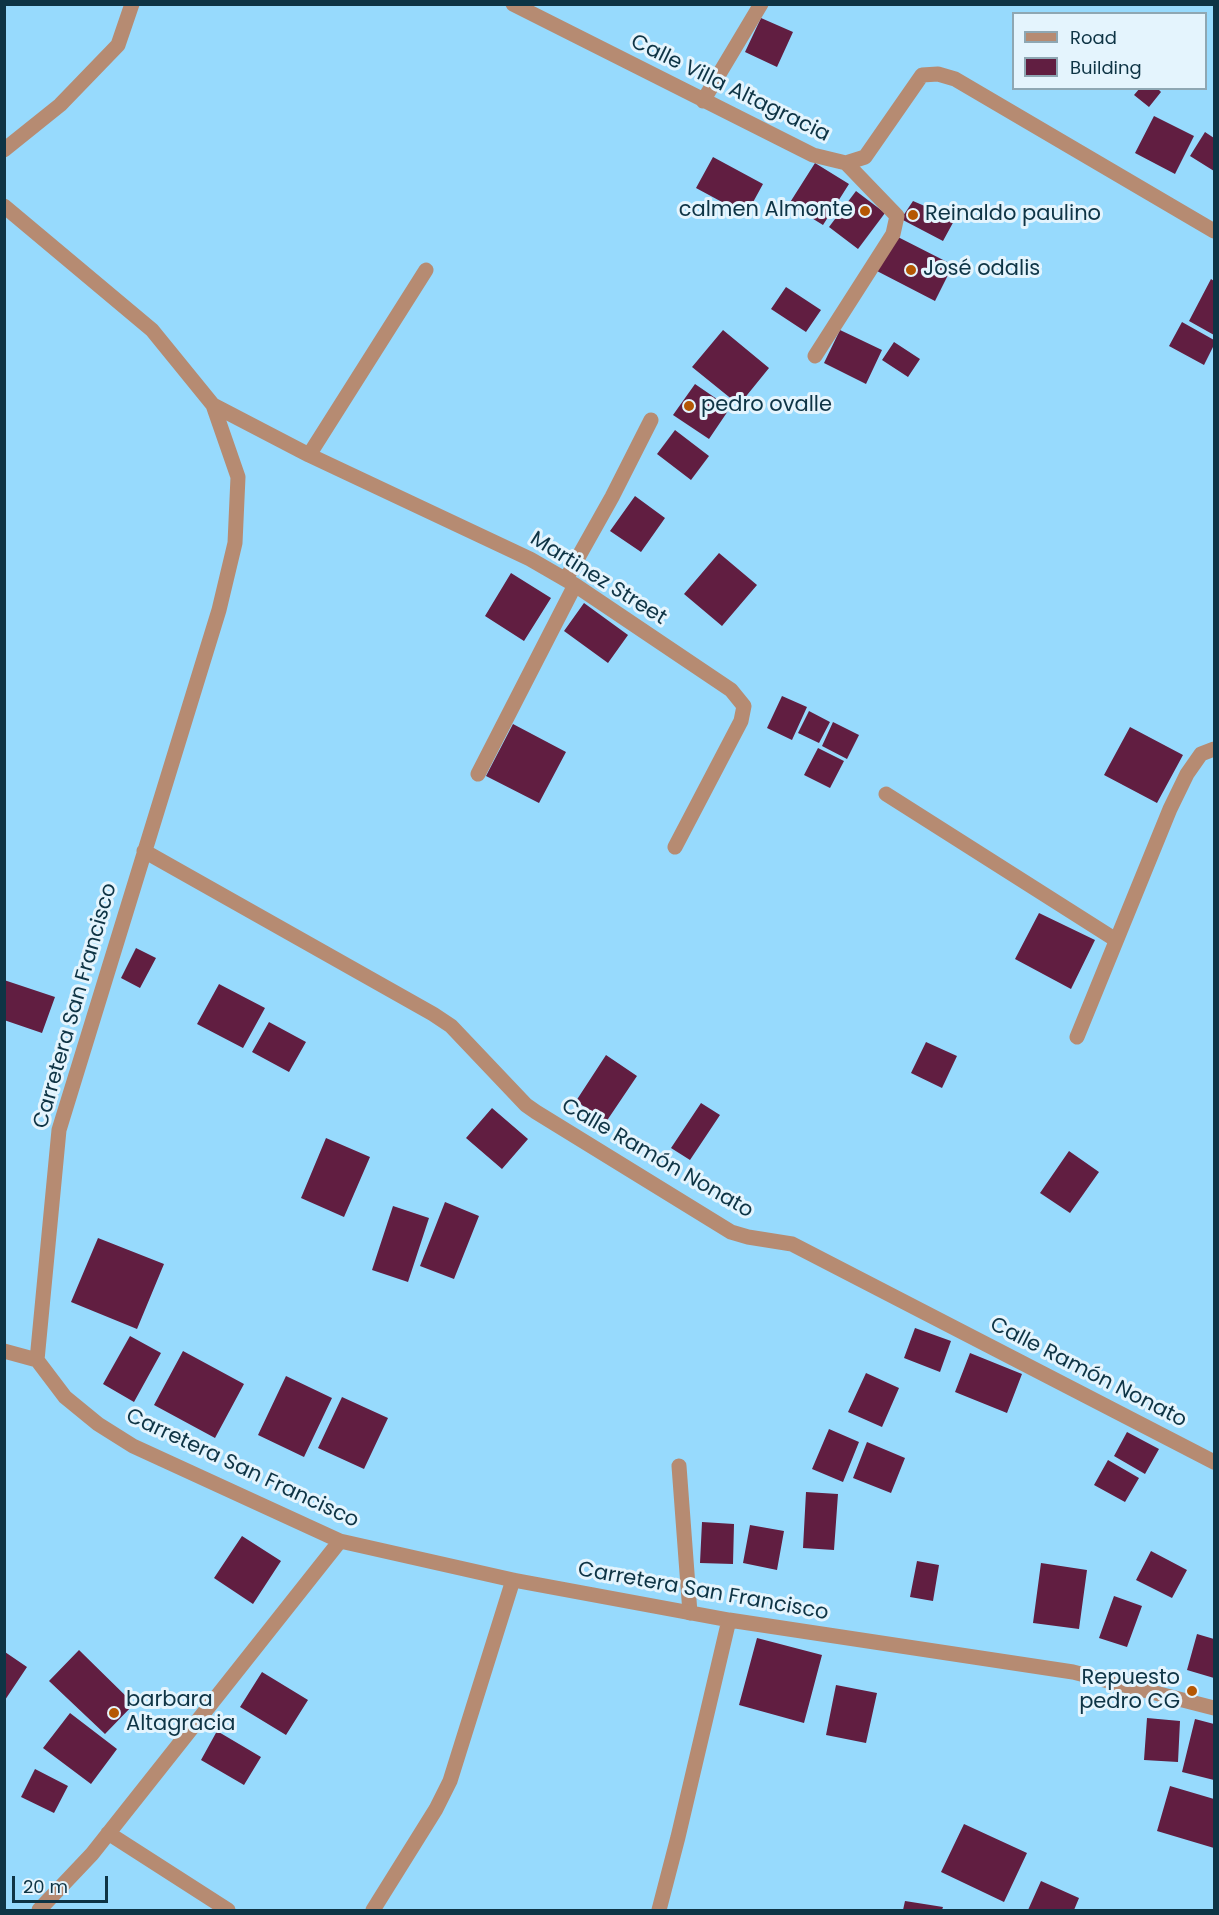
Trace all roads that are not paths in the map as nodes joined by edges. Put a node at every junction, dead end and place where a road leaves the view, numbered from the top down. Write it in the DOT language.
graph roads {
  1 [pos="132,4"];
  2 [pos="513,4"];
  3 [pos="761,4"];
  4 [pos="703,101"];
  5 [pos="4,150"];
  6 [pos="846,164"];
  7 [pos="4,206"];
  8 [pos="1215,231"];
  9 [pos="426,270"];
  10 [pos="815,356"];
  11 [pos="213,405"];
  12 [pos="651,420"];
  13 [pos="309,455"];
  14 [pos="571,582"];
  15 [pos="1215,750"];
  16 [pos="478,774"];
  17 [pos="886,794"];
  18 [pos="675,847"];
  19 [pos="144,851"];
  20 [pos="1116,940"];
  21 [pos="1077,1037"];
  22 [pos="4,1351"];
  23 [pos="37,1360"];
  24 [pos="1215,1462"];
  25 [pos="679,1466"];
  26 [pos="340,1541"];
  27 [pos="513,1580"];
  28 [pos="690,1613"];
  29 [pos="729,1620"];
  30 [pos="1215,1708"];
  31 [pos="108,1833"];
  32 [pos="39,1911"];
  33 [pos="228,1911"];
  34 [pos="373,1911"];
  35 [pos="659,1911"];
  1 -- 5 [label="street"];
  2 -- 4 [label="street, Calle Villa Altagracia"];
  3 -- 4 [label="street"];
  4 -- 6 [label="street, Calle Villa Altagracia"];
  6 -- 8 [label="street, Calle Villa Altagracia"];
  6 -- 10 [label="street"];
  7 -- 11 [label="street, Carretera San Francisco"];
  9 -- 13 [label="street"];
  11 -- 13 [label="street, Martinez Street"];
  11 -- 19 [label="street, Carretera San Francisco"];
  12 -- 14 [label="street"];
  13 -- 14 [label="street, Martinez Street"];
  14 -- 16 [label="street"];
  14 -- 18 [label="street, Martinez Street"];
  15 -- 20 [label="street"];
  17 -- 20 [label="street"];
  19 -- 23 [label="street, Carretera San Francisco"];
  19 -- 24 [label="street, Calle Ramón Nonato"];
  20 -- 21 [label="street"];
  22 -- 23 [label="street"];
  23 -- 26 [label="street, Carretera San Francisco"];
  25 -- 28 [label="street"];
  26 -- 27 [label="street, Carretera San Francisco"];
  26 -- 31 [label="street"];
  27 -- 28 [label="street, Carretera San Francisco"];
  27 -- 34 [label="street"];
  28 -- 29 [label="street, Carretera San Francisco"];
  29 -- 30 [label="street, Carretera San Francisco"];
  29 -- 35 [label="street"];
  31 -- 32 [label="street"];
  31 -- 33 [label="street"];
}
